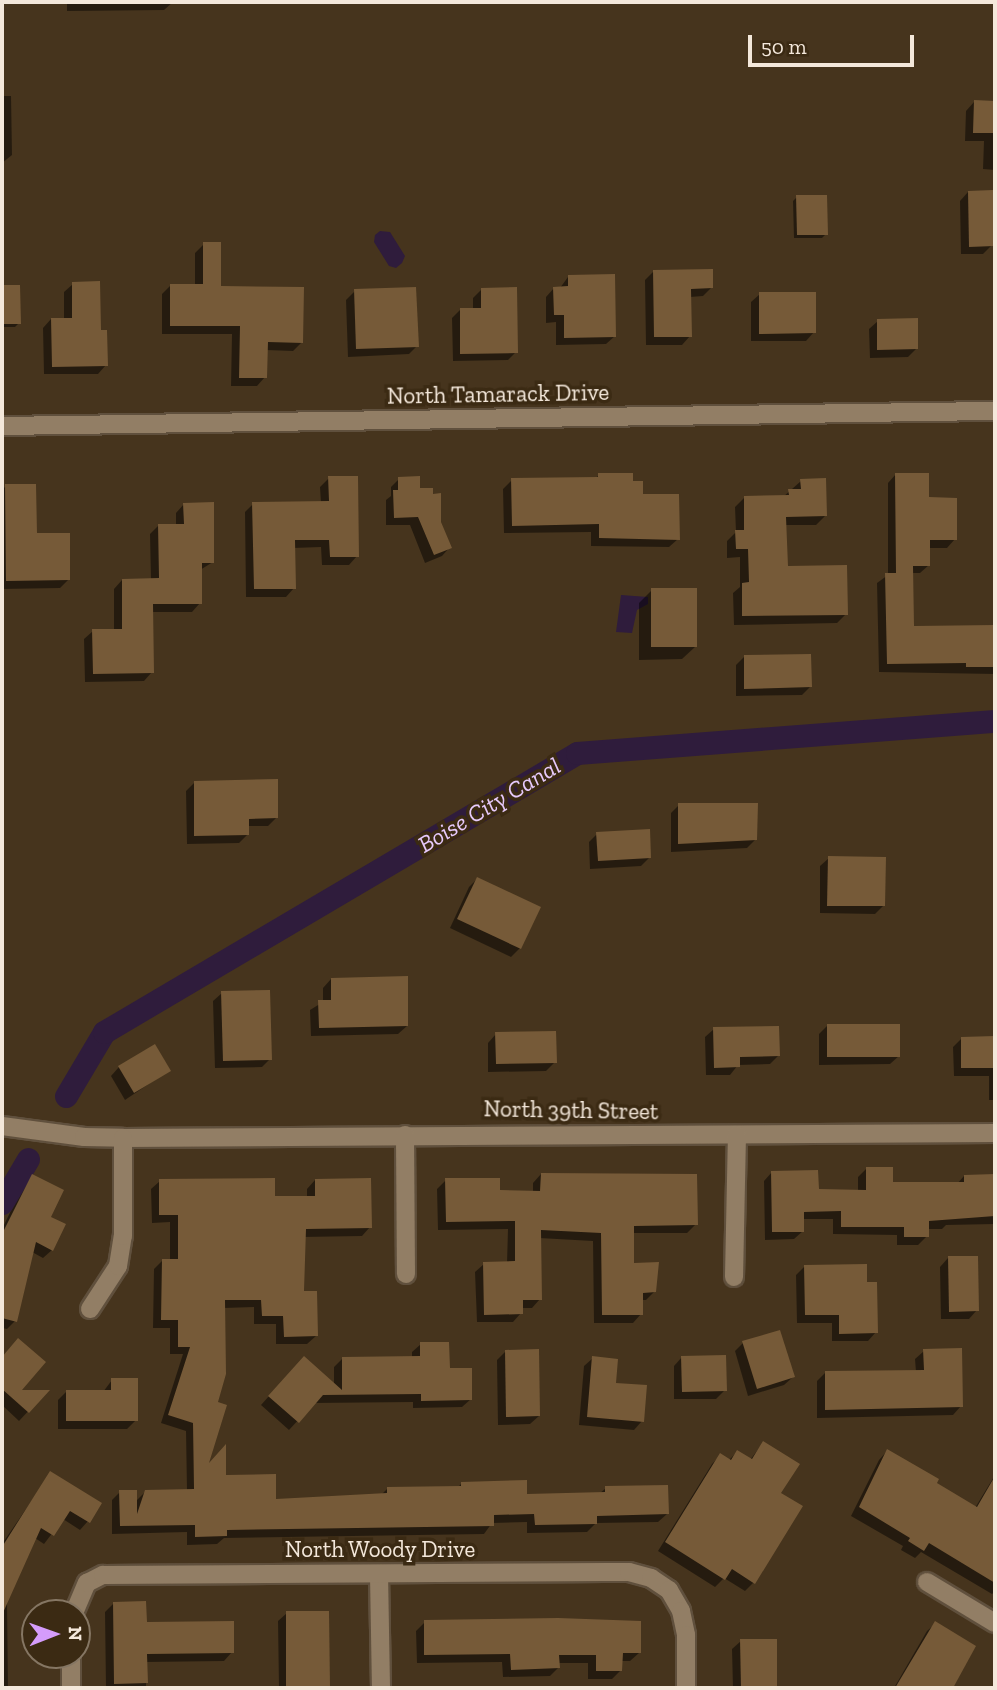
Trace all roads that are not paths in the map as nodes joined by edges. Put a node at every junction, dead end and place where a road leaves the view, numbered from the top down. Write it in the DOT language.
graph roads {
  1 [pos="995,411"];
  2 [pos="2,426"];
  3 [pos="2,1126"];
  4 [pos="995,1133"];
  5 [pos="405,1135"];
  6 [pos="737,1135"];
  7 [pos="123,1138"];
  8 [pos="406,1274"];
  9 [pos="734,1277"];
  10 [pos="90,1309"];
  11 [pos="379,1574"];
  12 [pos="927,1582"];
  13 [pos="81,1599"];
  14 [pos="995,1623"];
  15 [pos="71,1669"];
  16 [pos="71,1688"];
  17 [pos="381,1688"];
  18 [pos="685,1688"];
  1 -- 2 [label="street, North Tamarack Drive"];
  3 -- 7 [label="street, North 39th Street"];
  4 -- 6 [label="street, North 39th Street"];
  5 -- 6 [label="street, North 39th Street"];
  5 -- 7 [label="street, North 39th Street"];
  5 -- 8 [label="street"];
  6 -- 9 [label="street"];
  7 -- 10 [label="street"];
  11 -- 13 [label="street, North Woody Drive"];
  11 -- 17 [label="street"];
  11 -- 18 [label="street, North Woody Drive"];
  12 -- 14 [label="street"];
  15 -- 16 [label="street"];
}
